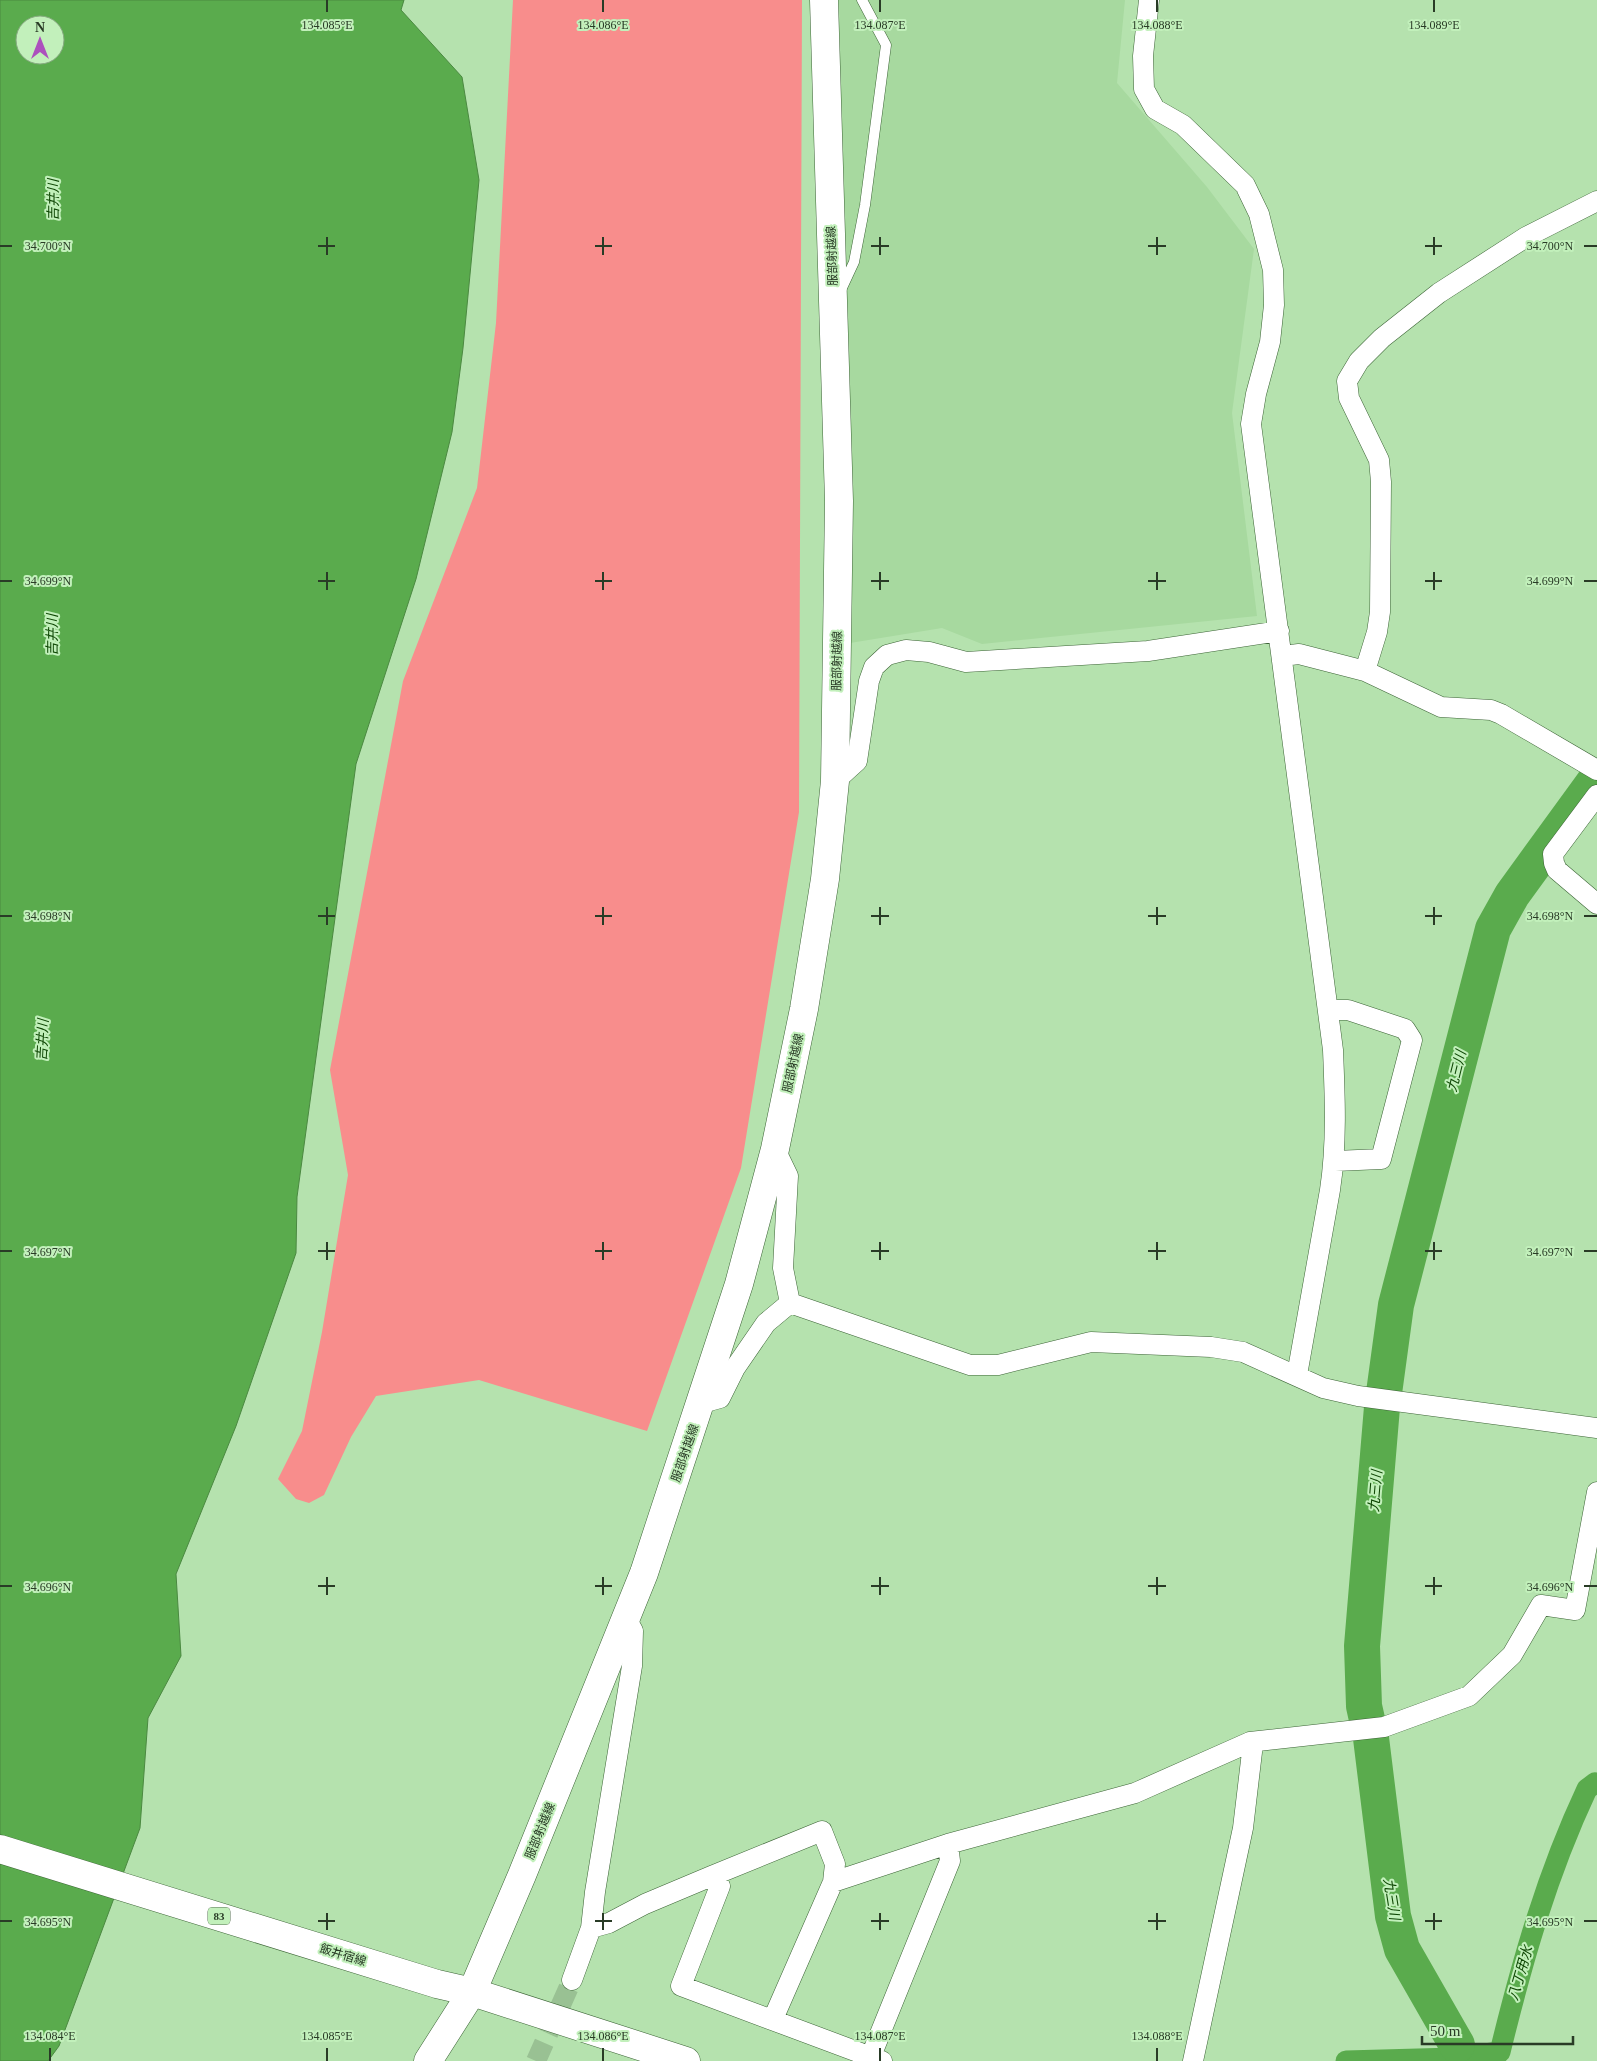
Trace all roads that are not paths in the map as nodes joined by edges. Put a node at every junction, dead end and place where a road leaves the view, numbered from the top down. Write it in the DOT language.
graph roads {
  1 [pos="824,0"];
  2 [pos="862,0"];
  3 [pos="1150,0"];
  4 [pos="1597,200"];
  5 [pos="833,307"];
  6 [pos="1279,631"];
  7 [pos="1282,656"];
  8 [pos="1365,671"];
  9 [pos="1597,770"];
  10 [pos="835,781"];
  11 [pos="1597,796"];
  12 [pos="1597,904"];
  13 [pos="1328,1010"];
  14 [pos="775,1149"];
  15 [pos="1335,1161"];
  16 [pos="790,1303"];
  17 [pos="1297,1375"];
  18 [pos="702,1403"];
  19 [pos="1597,1428"];
  20 [pos="1597,1492"];
  21 [pos="626,1618"];
  22 [pos="1250,1742"];
  23 [pos="948,1844"];
  24 [pos="0,1849"];
  25 [pos="714,1875"];
  26 [pos="833,1882"];
  27 [pos="592,1928"];
  28 [pos="572,1980"];
  29 [pos="472,1992"];
  30 [pos="773,2019"];
  31 [pos="841,2053"];
  32 [pos="876,2058"];
  33 [pos="428,2061"];
  34 [pos="686,2061"];
  35 [pos="1189,2061"];
  36 [pos="1194,2061"];
  1 -- 5 [label="main road, 服部射越線"];
  2 -- 5 [label="lane"];
  3 -- 6 [label="street"];
  4 -- 8 [label="street"];
  5 -- 10 [label="main road, 服部射越線"];
  6 -- 7 [label="street"];
  6 -- 10 [label="street"];
  7 -- 8 [label="street"];
  7 -- 13 [label="street"];
  8 -- 9 [label="street"];
  10 -- 14 [label="main road, 服部射越線"];
  11 -- 12 [label="street"];
  13 -- 15 [label="street"];
  13 -- 15 [label="street"];
  14 -- 16 [label="street"];
  14 -- 18 [label="main road, 服部射越線"];
  15 -- 17 [label="street"];
  16 -- 17 [label="street"];
  16 -- 18 [label="street"];
  17 -- 19 [label="street"];
  18 -- 21 [label="main road, 服部射越線"];
  20 -- 22 [label="street"];
  21 -- 27 [label="street"];
  21 -- 29 [label="main road, 服部射越線"];
  22 -- 23 [label="street"];
  22 -- 36 [label="street"];
  23 -- 26 [label="street"];
  23 -- 32 [label="street"];
  24 -- 29 [label="main road, 飯井宿線 / 83"];
  25 -- 26 [label="street"];
  25 -- 27 [label="street"];
  25 -- 30 [label="street"];
  26 -- 30 [label="street"];
  27 -- 28 [label="street"];
  29 -- 33 [label="main road, 服部射越線"];
  29 -- 34 [label="main road, 飯井宿線 / 83"];
  30 -- 31 [label="street"];
  31 -- 32 [label="street"];
  35 -- 36 [label="street"];
}
